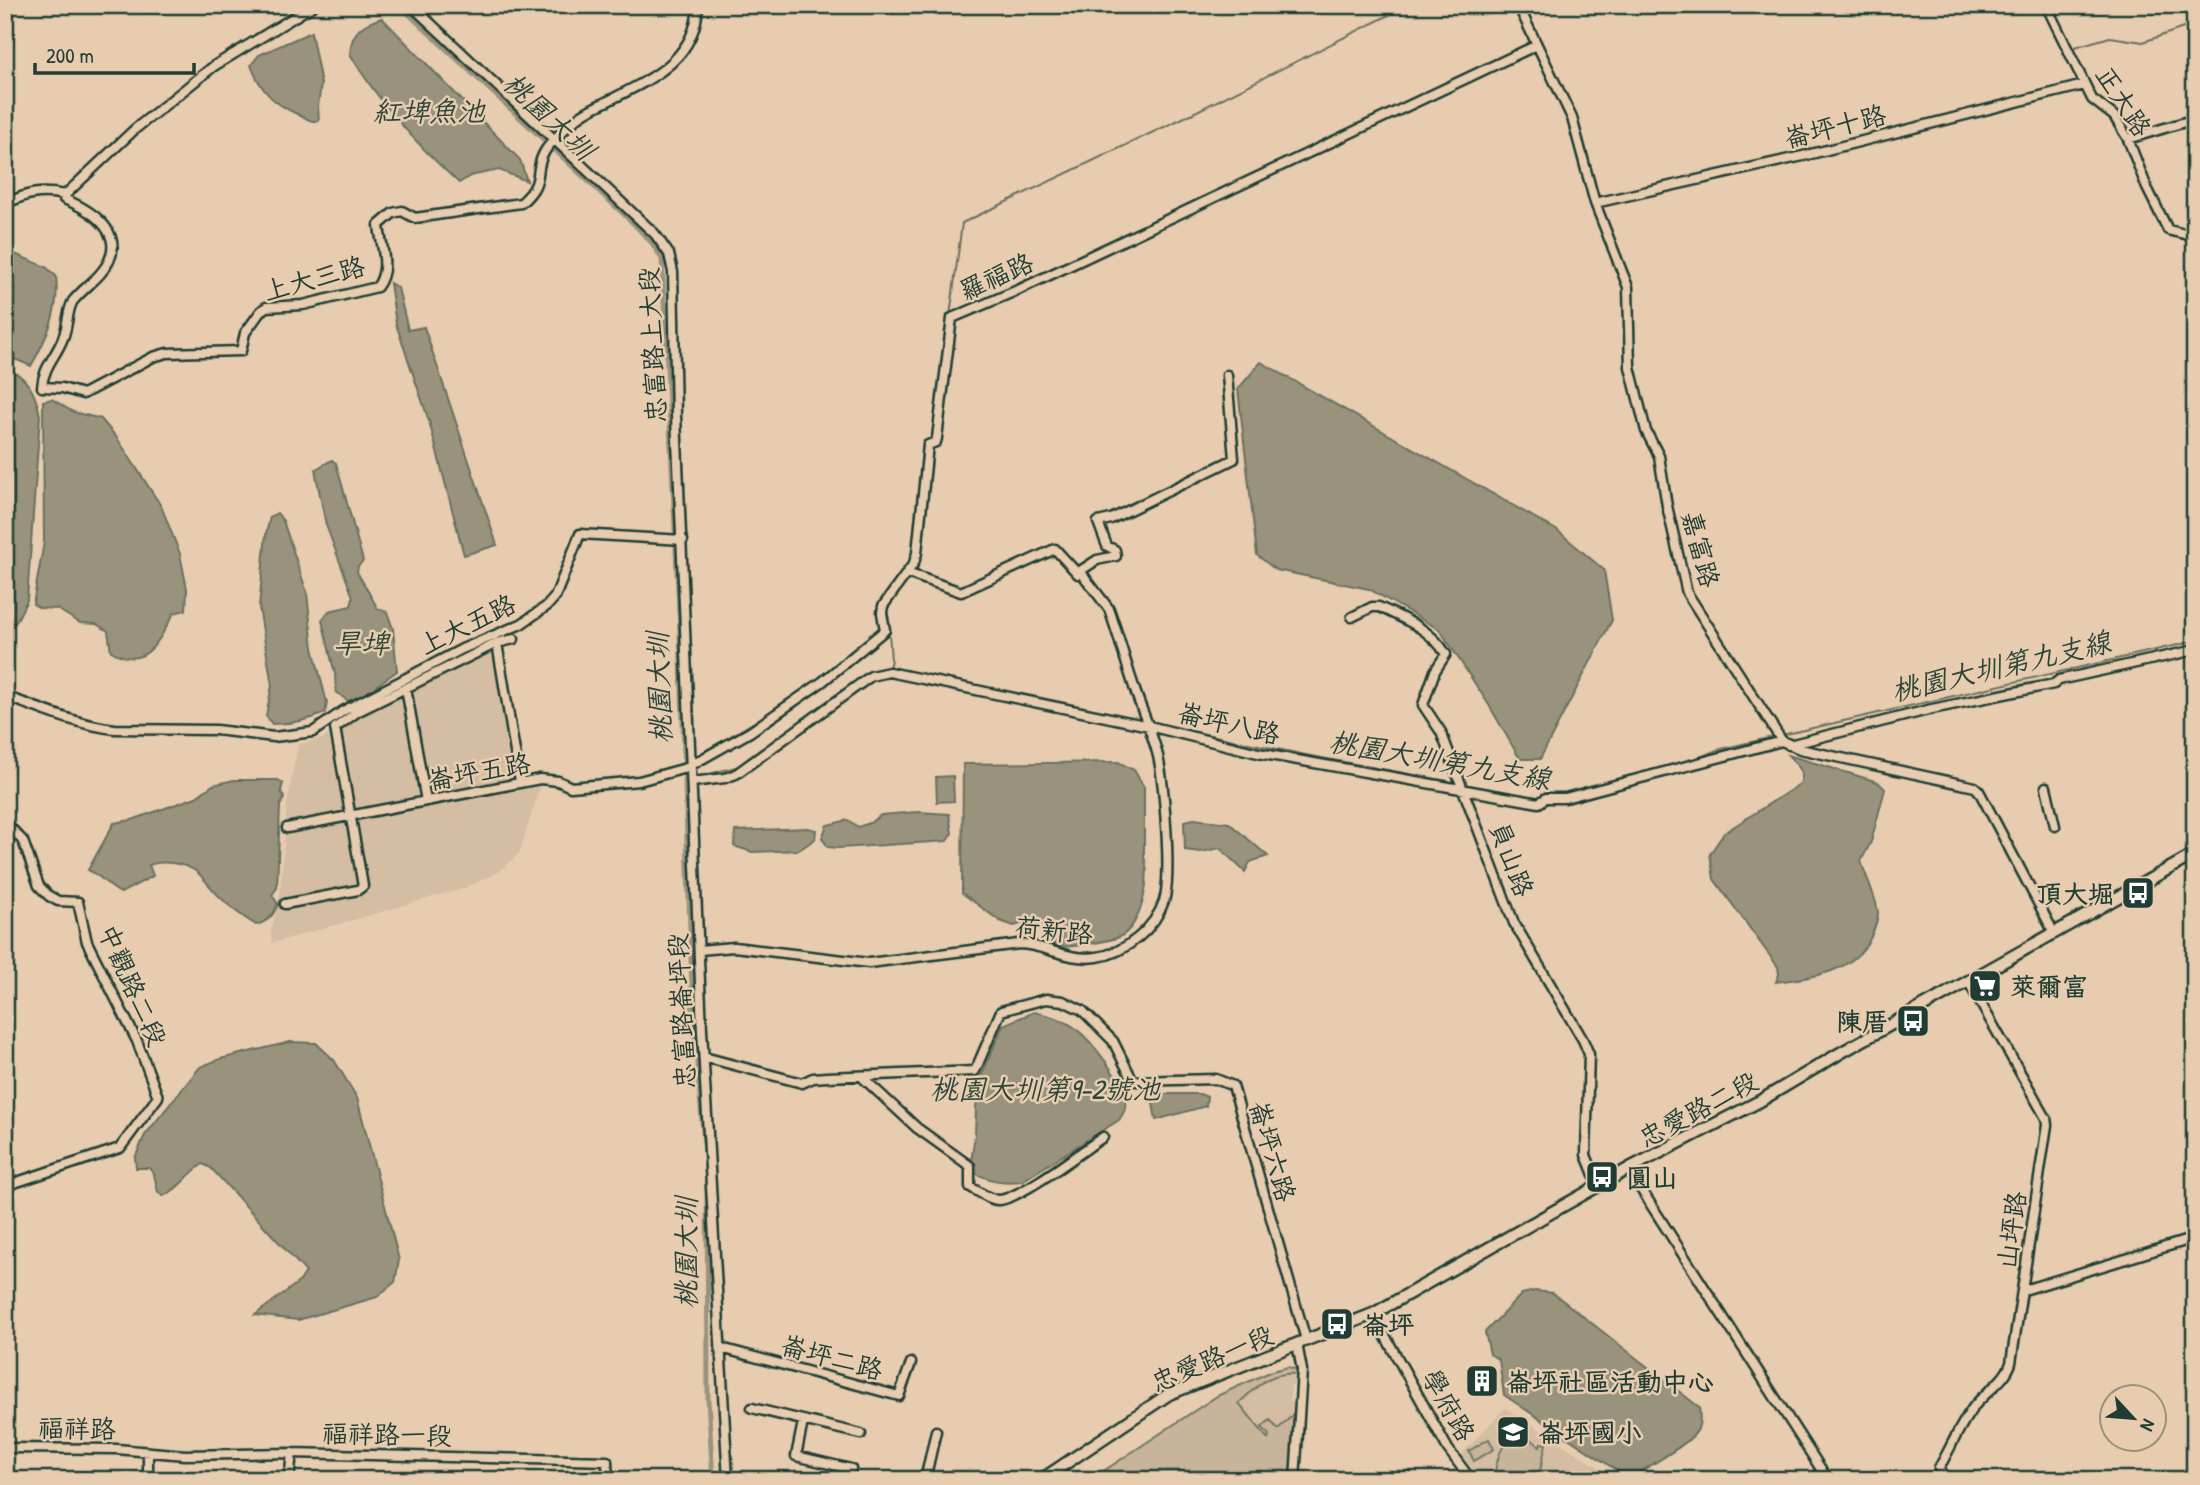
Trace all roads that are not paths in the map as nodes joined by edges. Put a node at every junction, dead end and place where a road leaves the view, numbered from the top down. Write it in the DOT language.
graph roads {
  1 [pos="314,5"];
  2 [pos="411,5"];
  3 [pos="698,5"];
  4 [pos="1518,5"];
  5 [pos="2046,5"];
  6 [pos="1538,45"];
  7 [pos="2084,85"];
  8 [pos="2195,120"];
  9 [pos="2128,139"];
  10 [pos="555,141"];
  11 [pos="65,195"];
  12 [pos="1595,203"];
  13 [pos="5,204"];
  14 [pos="2195,243"];
  15 [pos="1227,375"];
  16 [pos="681,540"];
  17 [pos="1080,571"];
  18 [pos="907,573"];
  19 [pos="1352,617"];
  20 [pos="514,639"];
  21 [pos="497,643"];
  22 [pos="2195,650"];
  23 [pos="406,688"];
  24 [pos="5,696"];
  25 [pos="331,720"];
  26 [pos="340,722"];
  27 [pos="1149,726"];
  28 [pos="1785,743"];
  29 [pos="684,768"];
  30 [pos="520,782"];
  31 [pos="692,782"];
  32 [pos="2046,787"];
  33 [pos="1462,788"];
  34 [pos="426,801"];
  35 [pos="349,817"];
  36 [pos="5,822"];
  37 [pos="2055,826"];
  38 [pos="287,828"];
  39 [pos="2195,854"];
  40 [pos="285,904"];
  41 [pos="2054,933"];
  42 [pos="699,950"];
  43 [pos="1968,981"];
  44 [pos="704,1057"];
  45 [pos="861,1076"];
  46 [pos="1103,1137"];
  47 [pos="1628,1169"];
  48 [pos="5,1186"];
  49 [pos="1598,1187"];
  50 [pos="2195,1238"];
  51 [pos="2024,1290"];
  52 [pos="1373,1314"];
  53 [pos="1302,1342"];
  54 [pos="721,1348"];
  55 [pos="911,1363"];
  56 [pos="752,1408"];
  57 [pos="803,1422"];
  58 [pos="936,1431"];
  59 [pos="861,1434"];
  60 [pos="5,1448"];
  61 [pos="148,1452"];
  62 [pos="292,1453"];
  63 [pos="1939,1468"];
  64 [pos="851,1469"];
  65 [pos="148,1480"];
  66 [pos="289,1480"];
  67 [pos="608,1480"];
  68 [pos="728,1480"];
  69 [pos="925,1480"];
  70 [pos="1041,1480"];
  71 [pos="1295,1480"];
  72 [pos="1471,1480"];
  73 [pos="1828,1480"];
  74 [pos="1935,1480"];
  75 [pos="1945,1480"];
  1 -- 11 [label="street"];
  2 -- 10 [label="street, 忠富路上大段"];
  3 -- 10 [label="street, 上大三路"];
  4 -- 6 [label="street, 嘉富路"];
  5 -- 7 [label="street, 正大路"];
  6 -- 12 [label="street, 嘉富路"];
  6 -- 18 [label="street, 羅福路"];
  7 -- 9 [label="street, 正大路"];
  7 -- 12 [label="street, 崙坪十路"];
  8 -- 9 [label="street"];
  9 -- 14 [label="street, 正大路"];
  10 -- 11 [label="street, 上大三路"];
  10 -- 16 [label="street, 忠富路上大段"];
  11 -- 13 [label="street"];
  12 -- 28 [label="street, 嘉富路"];
  15 -- 17 [label="street"];
  16 -- 25 [label="street, 上大五路"];
  16 -- 29 [label="street, 忠富路崙坪段"];
  17 -- 18 [label="street, 荷新路"];
  17 -- 27 [label="street, 荷新路"];
  18 -- 29 [label="street, 羅福路"];
  19 -- 33 [label="street, 員山路"];
  20 -- 21 [label="street"];
  21 -- 23 [label="street"];
  21 -- 30 [label="street"];
  22 -- 28 [label="street, 崙坪八路"];
  23 -- 26 [label="street"];
  23 -- 34 [label="street"];
  24 -- 25 [label="street, 上大五路"];
  25 -- 26 [label="street"];
  26 -- 35 [label="street"];
  27 -- 31 [label="street, 崙坪八路"];
  27 -- 33 [label="street, 崙坪八路"];
  27 -- 42 [label="street, 荷新路"];
  28 -- 33 [label="street, 崙坪八路"];
  28 -- 41 [label="street"];
  29 -- 30 [label="street, 崙坪五路"];
  29 -- 31 [label="street, 忠富路崙坪段"];
  30 -- 34 [label="street, 崙坪五路"];
  31 -- 42 [label="street, 忠富路崙坪段"];
  32 -- 37 [label="street"];
  33 -- 49 [label="street, 員山路"];
  34 -- 35 [label="street, 崙坪五路"];
  35 -- 38 [label="street, 崙坪五路"];
  35 -- 40 [label="street"];
  36 -- 48 [label="street, 中觀路二段"];
  39 -- 41 [label="main road, 忠愛路二段"];
  41 -- 43 [label="main road, 忠愛路二段"];
  42 -- 44 [label="street, 忠富路崙坪段"];
  43 -- 47 [label="main road, 忠愛路二段"];
  43 -- 51 [label="street, 山坪路"];
  44 -- 45 [label="street, 崙坪六路"];
  44 -- 54 [label="street, 忠富路崙坪段"];
  45 -- 46 [label="street"];
  45 -- 53 [label="street, 崙坪六路"];
  47 -- 49 [label="main road, 忠愛路二段"];
  47 -- 73 [label="street"];
  49 -- 52 [label="main road, 忠愛路二段"];
  50 -- 51 [label="street"];
  51 -- 63 [label="street, 山坪路"];
  52 -- 53 [label="main road, 忠愛路一段"];
  52 -- 72 [label="street, 學府路"];
  53 -- 70 [label="main road, 忠愛路一段"];
  53 -- 71 [label="street"];
  54 -- 55 [label="street, 崙坪二路"];
  54 -- 68 [label="street, 忠富路崙坪段"];
  56 -- 57 [label="street"];
  57 -- 59 [label="street"];
  57 -- 64 [label="street"];
  58 -- 69 [label="street"];
  60 -- 61 [label="street, 福祥路"];
  61 -- 62 [label="street, 福祥路一段"];
  61 -- 65 [label="street"];
  62 -- 66 [label="street"];
  62 -- 67 [label="street, 福祥路一段"];
  63 -- 74 [label="street"];
  63 -- 75 [label="street"];
}
